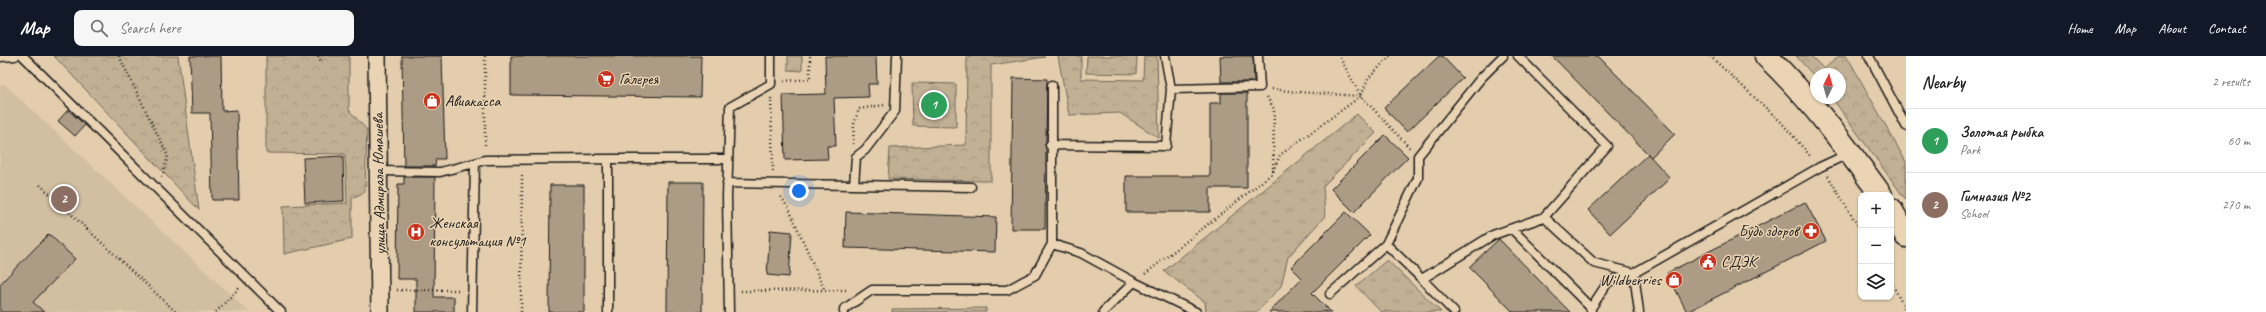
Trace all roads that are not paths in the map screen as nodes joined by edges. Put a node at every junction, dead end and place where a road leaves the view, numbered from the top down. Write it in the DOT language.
graph roads {
  1 [pos="0,56"];
  2 [pos="16,56"];
  3 [pos="23,56"];
  4 [pos="377,56"];
  5 [pos="771,56"];
  6 [pos="897,56"];
  7 [pos="1165,56"];
  8 [pos="1258,56"];
  9 [pos="1503,56"];
  10 [pos="1518,56"];
  11 [pos="1766,56"];
  12 [pos="1869,56"];
  13 [pos="1052,85"];
  14 [pos="1171,90"];
  15 [pos="1906,126"];
  16 [pos="1050,145"];
  17 [pos="1850,152"];
  18 [pos="728,158"];
  19 [pos="608,159"];
  20 [pos="475,163"];
  21 [pos="379,170"];
  22 [pos="727,183"];
  23 [pos="854,185"];
  24 [pos="971,187"];
  25 [pos="1879,192"];
  26 [pos="1894,214"];
  27 [pos="1544,217"];
  28 [pos="1513,230"];
  29 [pos="1906,236"];
  30 [pos="1052,244"];
  31 [pos="1386,244"];
  32 [pos="1634,273"];
  33 [pos="1422,279"];
  34 [pos="1134,282"];
  35 [pos="1330,294"];
  36 [pos="1591,310"];
  37 [pos="281,312"];
  38 [pos="380,312"];
  39 [pos="472,312"];
  40 [pos="608,312"];
  41 [pos="729,312"];
  42 [pos="844,312"];
  43 [pos="1103,312"];
  44 [pos="1196,312"];
  45 [pos="1454,312"];
  46 [pos="1640,312"];
  1 -- 2 [label="lane"];
  3 -- 37 [label="lane"];
  4 -- 21 [label="street, улица Адмирала Юмашева"];
  5 -- 18 [label="lane"];
  6 -- 23 [label="lane"];
  7 -- 14 [label="lane"];
  8 -- 14 [label="lane"];
  9 -- 31 [label="lane"];
  10 -- 27 [label="lane"];
  11 -- 17 [label="main road"];
  12 -- 15 [label="lane"];
  13 -- 16 [label="lane"];
  14 -- 16 [label="lane"];
  16 -- 30 [label="lane"];
  17 -- 25 [label="main road"];
  17 -- 32 [label="lane"];
  18 -- 19 [label="lane"];
  18 -- 22 [label="lane"];
  19 -- 20 [label="lane"];
  19 -- 40 [label="lane"];
  20 -- 21 [label="lane"];
  20 -- 39 [label="lane"];
  21 -- 38 [label="street, улица Адмирала Юмашева"];
  22 -- 23 [label="lane"];
  22 -- 41 [label="lane"];
  23 -- 24 [label="lane"];
  26 -- 29 [label="main road"];
  27 -- 28 [label="lane"];
  27 -- 32 [label="lane"];
  28 -- 33 [label="lane"];
  28 -- 36 [label="lane"];
  30 -- 34 [label="lane"];
  30 -- 42 [label="lane"];
  31 -- 33 [label="lane"];
  31 -- 35 [label="lane"];
  32 -- 36 [label="lane"];
  32 -- 46 [label="lane"];
  33 -- 45 [label="lane"];
  34 -- 43 [label="lane"];
  34 -- 44 [label="lane"];
}
